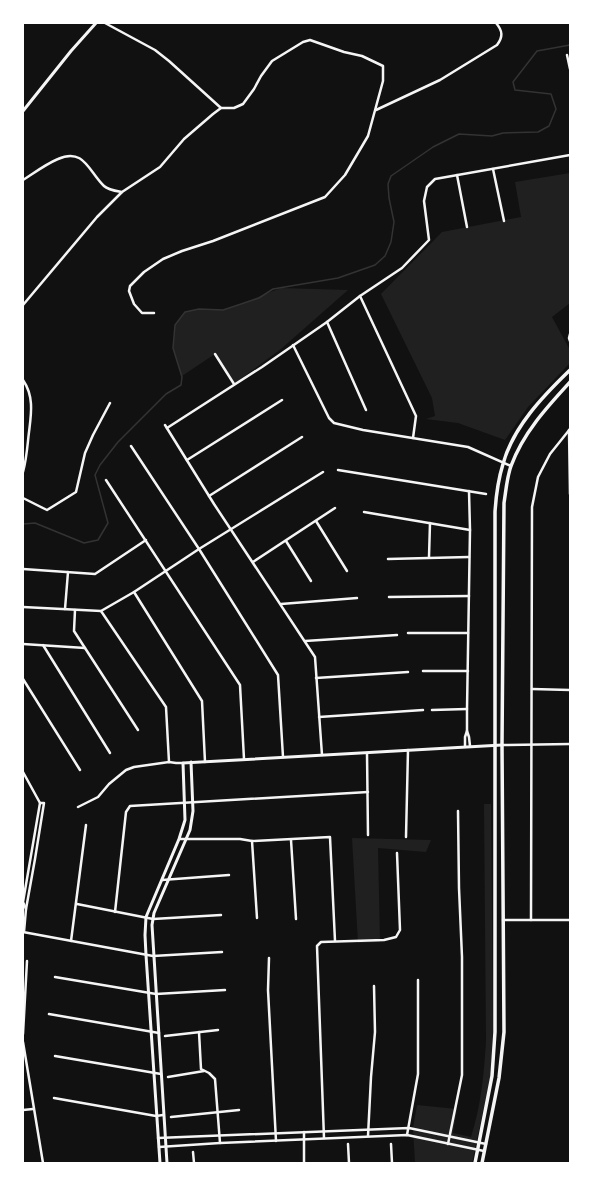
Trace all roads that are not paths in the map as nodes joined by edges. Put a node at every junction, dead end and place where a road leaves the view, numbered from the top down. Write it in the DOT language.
graph roads {
  1 [pos="96,23"];
  2 [pos="105,23"];
  3 [pos="496,23"];
  4 [pos="567,55"];
  5 [pos="570,69"];
  6 [pos="220,108"];
  7 [pos="375,110"];
  8 [pos="23,111"];
  9 [pos="570,155"];
  10 [pos="493,169"];
  11 [pos="457,175"];
  12 [pos="23,180"];
  13 [pos="122,192"];
  14 [pos="504,221"];
  15 [pos="467,227"];
  16 [pos="360,296"];
  17 [pos="23,305"];
  18 [pos="154,313"];
  19 [pos="327,322"];
  20 [pos="570,334"];
  21 [pos="570,341"];
  22 [pos="293,345"];
  23 [pos="215,354"];
  24 [pos="570,370"];
  25 [pos="23,380"];
  26 [pos="570,382"];
  27 [pos="234,384"];
  28 [pos="282,400"];
  29 [pos="110,403"];
  30 [pos="366,410"];
  31 [pos="165,425"];
  32 [pos="167,428"];
  33 [pos="570,429"];
  34 [pos="302,437"];
  35 [pos="413,438"];
  36 [pos="131,446"];
  37 [pos="187,460"];
  38 [pos="503,462"];
  39 [pos="511,466"];
  40 [pos="338,470"];
  41 [pos="23,472"];
  42 [pos="323,472"];
  43 [pos="106,480"];
  44 [pos="469,491"];
  45 [pos="486,494"];
  46 [pos="570,494"];
  47 [pos="209,496"];
  48 [pos="23,498"];
  49 [pos="335,508"];
  50 [pos="364,512"];
  51 [pos="316,521"];
  52 [pos="430,523"];
  53 [pos="231,529"];
  54 [pos="470,530"];
  55 [pos="146,540"];
  56 [pos="286,541"];
  57 [pos="199,549"];
  58 [pos="429,557"];
  59 [pos="469,557"];
  60 [pos="388,559"];
  61 [pos="253,562"];
  62 [pos="23,568"];
  63 [pos="166,571"];
  64 [pos="347,571"];
  65 [pos="68,572"];
  66 [pos="311,581"];
  67 [pos="134,592"];
  68 [pos="468,596"];
  69 [pos="389,597"];
  70 [pos="358,598"];
  71 [pos="280,604"];
  72 [pos="23,607"];
  73 [pos="65,609"];
  74 [pos="75,610"];
  75 [pos="101,611"];
  76 [pos="408,632"];
  77 [pos="468,632"];
  78 [pos="397,634"];
  79 [pos="305,641"];
  80 [pos="23,644"];
  81 [pos="42,645"];
  82 [pos="86,648"];
  83 [pos="423,671"];
  84 [pos="468,671"];
  85 [pos="408,672"];
  86 [pos="316,678"];
  87 [pos="23,679"];
  88 [pos="532,689"];
  89 [pos="570,690"];
  90 [pos="467,709"];
  91 [pos="423,710"];
  92 [pos="432,710"];
  93 [pos="319,717"];
  94 [pos="138,730"];
  95 [pos="467,731"];
  96 [pos="532,744"];
  97 [pos="570,744"];
  98 [pos="495,745"];
  99 [pos="502,745"];
  100 [pos="465,746"];
  101 [pos="470,746"];
  102 [pos="408,750"];
  103 [pos="367,752"];
  104 [pos="110,753"];
  105 [pos="322,755"];
  106 [pos="283,757"];
  107 [pos="244,759"];
  108 [pos="169,762"];
  109 [pos="191,762"];
  110 [pos="205,762"];
  111 [pos="183,763"];
  112 [pos="80,770"];
  113 [pos="23,772"];
  114 [pos="368,792"];
  115 [pos="186,802"];
  116 [pos="192,802"];
  117 [pos="40,803"];
  118 [pos="78,806"];
  119 [pos="458,811"];
  120 [pos="185,820"];
  121 [pos="192,821"];
  122 [pos="86,825"];
  123 [pos="368,836"];
  124 [pos="406,838"];
  125 [pos="180,839"];
  126 [pos="186,840"];
  127 [pos="290,840"];
  128 [pos="252,841"];
  129 [pos="397,853"];
  130 [pos="31,858"];
  131 [pos="35,859"];
  132 [pos="27,875"];
  133 [pos="229,875"];
  134 [pos="32,876"];
  135 [pos="169,879"];
  136 [pos="161,880"];
  137 [pos="26,887"];
  138 [pos="30,887"];
  139 [pos="77,904"];
  140 [pos="26,909"];
  141 [pos="115,912"];
  142 [pos="221,915"];
  143 [pos="146,917"];
  144 [pos="257,918"];
  145 [pos="153,919"];
  146 [pos="296,919"];
  147 [pos="503,920"];
  148 [pos="531,920"];
  149 [pos="570,920"];
  150 [pos="24,932"];
  151 [pos="71,942"];
  152 [pos="335,942"];
  153 [pos="222,952"];
  154 [pos="146,954"];
  155 [pos="153,956"];
  156 [pos="269,958"];
  157 [pos="28,961"];
  158 [pos="55,977"];
  159 [pos="418,980"];
  160 [pos="374,986"];
  161 [pos="225,990"];
  162 [pos="149,993"];
  163 [pos="156,994"];
  164 [pos="49,1014"];
  165 [pos="218,1030"];
  166 [pos="151,1032"];
  167 [pos="199,1032"];
  168 [pos="159,1033"];
  169 [pos="23,1034"];
  170 [pos="165,1036"];
  171 [pos="23,1042"];
  172 [pos="55,1056"];
  173 [pos="204,1070"];
  174 [pos="154,1073"];
  175 [pos="161,1074"];
  176 [pos="168,1077"];
  177 [pos="54,1098"];
  178 [pos="33,1109"];
  179 [pos="23,1110"];
  180 [pos="239,1110"];
  181 [pos="218,1111"];
  182 [pos="164,1115"];
  183 [pos="156,1116"];
  184 [pos="171,1117"];
  185 [pos="409,1128"];
  186 [pos="368,1130"];
  187 [pos="324,1131"];
  188 [pos="304,1132"];
  189 [pos="275,1133"];
  190 [pos="368,1136"];
  191 [pos="407,1136"];
  192 [pos="449,1136"];
  193 [pos="220,1137"];
  194 [pos="158,1138"];
  195 [pos="166,1138"];
  196 [pos="324,1138"];
  197 [pos="304,1140"];
  198 [pos="276,1141"];
  199 [pos="220,1143"];
  200 [pos="478,1143"];
  201 [pos="348,1144"];
  202 [pos="391,1144"];
  203 [pos="448,1144"];
  204 [pos="486,1144"];
  205 [pos="159,1147"];
  206 [pos="166,1147"];
  207 [pos="477,1150"];
  208 [pos="485,1151"];
  209 [pos="193,1152"];
  210 [pos="43,1163"];
  211 [pos="160,1163"];
  212 [pos="167,1163"];
  213 [pos="194,1163"];
  214 [pos="304,1163"];
  215 [pos="348,1163"];
  216 [pos="392,1163"];
  217 [pos="475,1163"];
  218 [pos="482,1163"];
  1 -- 8 [label="street"];
  2 -- 6 [label="street"];
  3 -- 7 [label="street"];
  4 -- 5 [label="street"];
  6 -- 7 [label="street"];
  6 -- 13 [label="street"];
  7 -- 18 [label="street"];
  9 -- 10 [label="street"];
  10 -- 11 [label="street"];
  10 -- 14 [label="street"];
  11 -- 15 [label="street"];
  11 -- 16 [label="street"];
  12 -- 13 [label="street"];
  13 -- 17 [label="street"];
  16 -- 19 [label="street"];
  16 -- 35 [label="street"];
  19 -- 22 [label="street"];
  19 -- 30 [label="street"];
  20 -- 21 [label="street"];
  22 -- 27 [label="street"];
  22 -- 35 [label="street"];
  23 -- 27 [label="street"];
  24 -- 38 [label="main road"];
  25 -- 41 [label="street"];
  26 -- 39 [label="main road"];
  27 -- 32 [label="street"];
  28 -- 37 [label="street"];
  29 -- 48 [label="street"];
  31 -- 32 [label="street"];
  32 -- 37 [label="street"];
  33 -- 46 [label="street"];
  33 -- 88 [label="street"];
  34 -- 47 [label="street"];
  35 -- 38 [label="street"];
  36 -- 57 [label="street"];
  37 -- 47 [label="street"];
  38 -- 39 [label="street"];
  38 -- 98 [label="main road"];
  39 -- 99 [label="main road"];
  40 -- 44 [label="street"];
  42 -- 53 [label="street"];
  43 -- 55 [label="street"];
  44 -- 45 [label="street"];
  44 -- 54 [label="street"];
  47 -- 53 [label="street"];
  49 -- 51 [label="street"];
  50 -- 52 [label="street"];
  51 -- 56 [label="street"];
  51 -- 64 [label="street"];
  52 -- 54 [label="street"];
  52 -- 58 [label="street"];
  53 -- 57 [label="street"];
  53 -- 61 [label="street"];
  54 -- 59 [label="street"];
  55 -- 63 [label="street"];
  55 -- 65 [label="street"];
  56 -- 61 [label="street"];
  56 -- 66 [label="street"];
  57 -- 63 [label="street"];
  57 -- 106 [label="street"];
  58 -- 59 [label="street"];
  58 -- 60 [label="street"];
  59 -- 68 [label="street"];
  61 -- 71 [label="street"];
  62 -- 65 [label="street"];
  63 -- 67 [label="street"];
  63 -- 107 [label="street"];
  65 -- 73 [label="street"];
  67 -- 75 [label="street"];
  67 -- 110 [label="street"];
  68 -- 69 [label="street"];
  68 -- 77 [label="street"];
  70 -- 71 [label="street"];
  71 -- 79 [label="street"];
  72 -- 73 [label="street"];
  73 -- 74 [label="street"];
  74 -- 75 [label="street"];
  74 -- 82 [label="street"];
  75 -- 108 [label="street"];
  76 -- 77 [label="street"];
  77 -- 84 [label="street"];
  78 -- 79 [label="street"];
  79 -- 86 [label="street"];
  80 -- 81 [label="street"];
  81 -- 82 [label="street"];
  81 -- 104 [label="street"];
  82 -- 94 [label="street"];
  83 -- 84 [label="street"];
  84 -- 90 [label="street"];
  85 -- 86 [label="street"];
  86 -- 93 [label="street"];
  87 -- 112 [label="street"];
  88 -- 89 [label="street"];
  88 -- 96 [label="street"];
  90 -- 92 [label="street"];
  90 -- 95 [label="street"];
  91 -- 93 [label="street"];
  93 -- 105 [label="street"];
  95 -- 100 [label="street"];
  95 -- 101 [label="street"];
  96 -- 97 [label="street"];
  96 -- 99 [label="street"];
  96 -- 148 [label="street"];
  98 -- 99 [label="street"];
  98 -- 101 [label="street"];
  98 -- 200 [label="main road"];
  99 -- 147 [label="main road"];
  100 -- 101 [label="street"];
  100 -- 102 [label="street"];
  102 -- 103 [label="street"];
  102 -- 124 [label="street"];
  103 -- 105 [label="street"];
  103 -- 114 [label="street"];
  105 -- 106 [label="street"];
  106 -- 107 [label="street"];
  107 -- 110 [label="street"];
  108 -- 111 [label="street"];
  108 -- 118 [label="street"];
  109 -- 110 [label="street"];
  109 -- 111 [label="street"];
  109 -- 116 [label="street"];
  111 -- 115 [label="street"];
  113 -- 117 [label="street"];
  114 -- 116 [label="street"];
  114 -- 123 [label="street"];
  115 -- 116 [label="street"];
  115 -- 120 [label="street"];
  115 -- 141 [label="street"];
  116 -- 121 [label="street"];
  117 -- 130 [label="street"];
  117 -- 131 [label="street"];
  119 -- 192 [label="street"];
  120 -- 121 [label="street"];
  120 -- 125 [label="street"];
  121 -- 126 [label="street"];
  122 -- 139 [label="street"];
  125 -- 126 [label="street"];
  125 -- 136 [label="street"];
  126 -- 128 [label="street"];
  126 -- 135 [label="street"];
  127 -- 128 [label="street"];
  127 -- 146 [label="street"];
  127 -- 152 [label="street"];
  128 -- 144 [label="street"];
  129 -- 152 [label="street"];
  130 -- 131 [label="street"];
  130 -- 132 [label="street"];
  131 -- 134 [label="street"];
  132 -- 134 [label="street"];
  132 -- 137 [label="street"];
  133 -- 135 [label="street"];
  134 -- 138 [label="street"];
  135 -- 136 [label="street"];
  135 -- 145 [label="street"];
  136 -- 143 [label="street"];
  137 -- 138 [label="street"];
  137 -- 140 [label="street"];
  138 -- 140 [label="street"];
  139 -- 141 [label="street"];
  139 -- 151 [label="street"];
  140 -- 150 [label="street"];
  141 -- 143 [label="street"];
  142 -- 145 [label="street"];
  143 -- 145 [label="street"];
  143 -- 154 [label="street"];
  145 -- 155 [label="street"];
  147 -- 148 [label="street"];
  147 -- 204 [label="main road"];
  148 -- 149 [label="street"];
  150 -- 151 [label="street"];
  151 -- 154 [label="street"];
  152 -- 187 [label="street"];
  153 -- 155 [label="street"];
  154 -- 155 [label="street"];
  154 -- 162 [label="street"];
  155 -- 163 [label="street"];
  156 -- 189 [label="street"];
  157 -- 169 [label="street"];
  158 -- 162 [label="street"];
  159 -- 185 [label="street"];
  160 -- 186 [label="street"];
  161 -- 163 [label="street"];
  162 -- 163 [label="street"];
  162 -- 166 [label="street"];
  163 -- 168 [label="street"];
  164 -- 166 [label="street"];
  165 -- 167 [label="street"];
  166 -- 168 [label="street"];
  166 -- 174 [label="street"];
  167 -- 170 [label="street"];
  167 -- 173 [label="street"];
  168 -- 175 [label="street"];
  171 -- 178 [label="street"];
  172 -- 174 [label="street"];
  173 -- 176 [label="street"];
  173 -- 181 [label="street"];
  174 -- 175 [label="street"];
  174 -- 183 [label="street"];
  175 -- 182 [label="street"];
  177 -- 183 [label="street"];
  178 -- 179 [label="street"];
  178 -- 210 [label="street"];
  180 -- 181 [label="street"];
  181 -- 184 [label="street"];
  181 -- 193 [label="street"];
  182 -- 183 [label="street"];
  182 -- 195 [label="street"];
  183 -- 194 [label="street"];
  185 -- 186 [label="street"];
  185 -- 191 [label="street"];
  185 -- 192 [label="street"];
  186 -- 187 [label="street"];
  186 -- 190 [label="street"];
  187 -- 188 [label="street"];
  187 -- 196 [label="street"];
  188 -- 189 [label="street"];
  188 -- 197 [label="street"];
  189 -- 193 [label="street"];
  189 -- 198 [label="street"];
  190 -- 191 [label="street"];
  190 -- 196 [label="street"];
  191 -- 203 [label="street"];
  192 -- 200 [label="street"];
  192 -- 203 [label="street"];
  193 -- 195 [label="street"];
  193 -- 199 [label="street"];
  194 -- 195 [label="street"];
  194 -- 205 [label="street"];
  195 -- 206 [label="street"];
  196 -- 197 [label="street"];
  197 -- 198 [label="street"];
  197 -- 214 [label="street"];
  198 -- 199 [label="street"];
  199 -- 206 [label="street"];
  200 -- 204 [label="street"];
  200 -- 207 [label="main road"];
  201 -- 215 [label="street"];
  202 -- 216 [label="street"];
  203 -- 207 [label="street"];
  204 -- 208 [label="main road"];
  205 -- 206 [label="street"];
  205 -- 211 [label="street"];
  206 -- 212 [label="street"];
  207 -- 208 [label="street"];
  207 -- 217 [label="main road"];
  208 -- 218 [label="main road"];
  209 -- 213 [label="street"];
}
